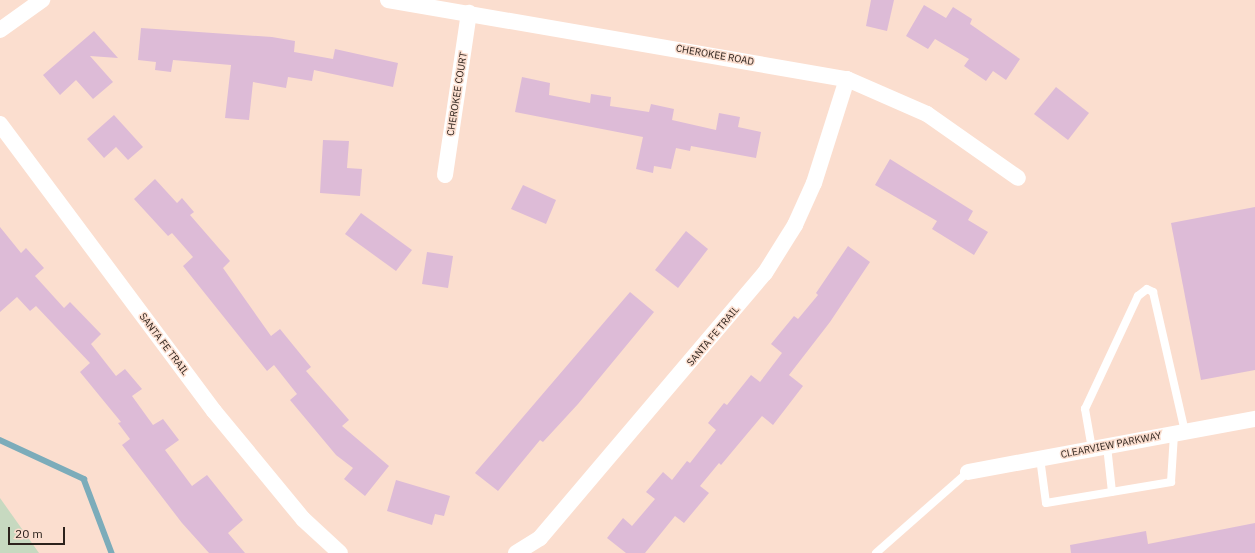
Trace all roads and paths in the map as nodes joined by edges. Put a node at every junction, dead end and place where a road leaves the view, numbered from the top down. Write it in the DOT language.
graph roads {
  1 [pos="42,0"];
  2 [pos="388,0"];
  3 [pos="469,13"];
  4 [pos="0,30"];
  5 [pos="847,79"];
  6 [pos="0,124"];
  7 [pos="445,175"];
  8 [pos="1018,178"];
  9 [pos="1255,418"];
  10 [pos="1180,433"];
  11 [pos="1099,448"];
  12 [pos="1040,458"];
  13 [pos="968,472"];
  14 [pos="1112,492"];
  15 [pos="340,553"];
  16 [pos="516,553"];
  17 [pos="876,553"];
  1 -- 4 [label="street"];
  2 -- 3 [label="street, CHEROKEE ROAD"];
  3 -- 5 [label="street, CHEROKEE ROAD"];
  3 -- 7 [label="street, CHEROKEE COURT"];
  5 -- 8 [label="street, CHEROKEE ROAD"];
  5 -- 16 [label="street, SANTA FE TRAIL"];
  6 -- 15 [label="street, SANTA FE TRAIL"];
  9 -- 10 [label="street, CLEARVIEW PARKWAY"];
  10 -- 11 [label="street, CLEARVIEW PARKWAY"];
  10 -- 11 [label="lane"];
  10 -- 14 [label="lane"];
  11 -- 12 [label="street, CLEARVIEW PARKWAY"];
  11 -- 14 [label="lane"];
  12 -- 13 [label="street, CLEARVIEW PARKWAY"];
  12 -- 14 [label="lane"];
  13 -- 17 [label="lane"];
}
